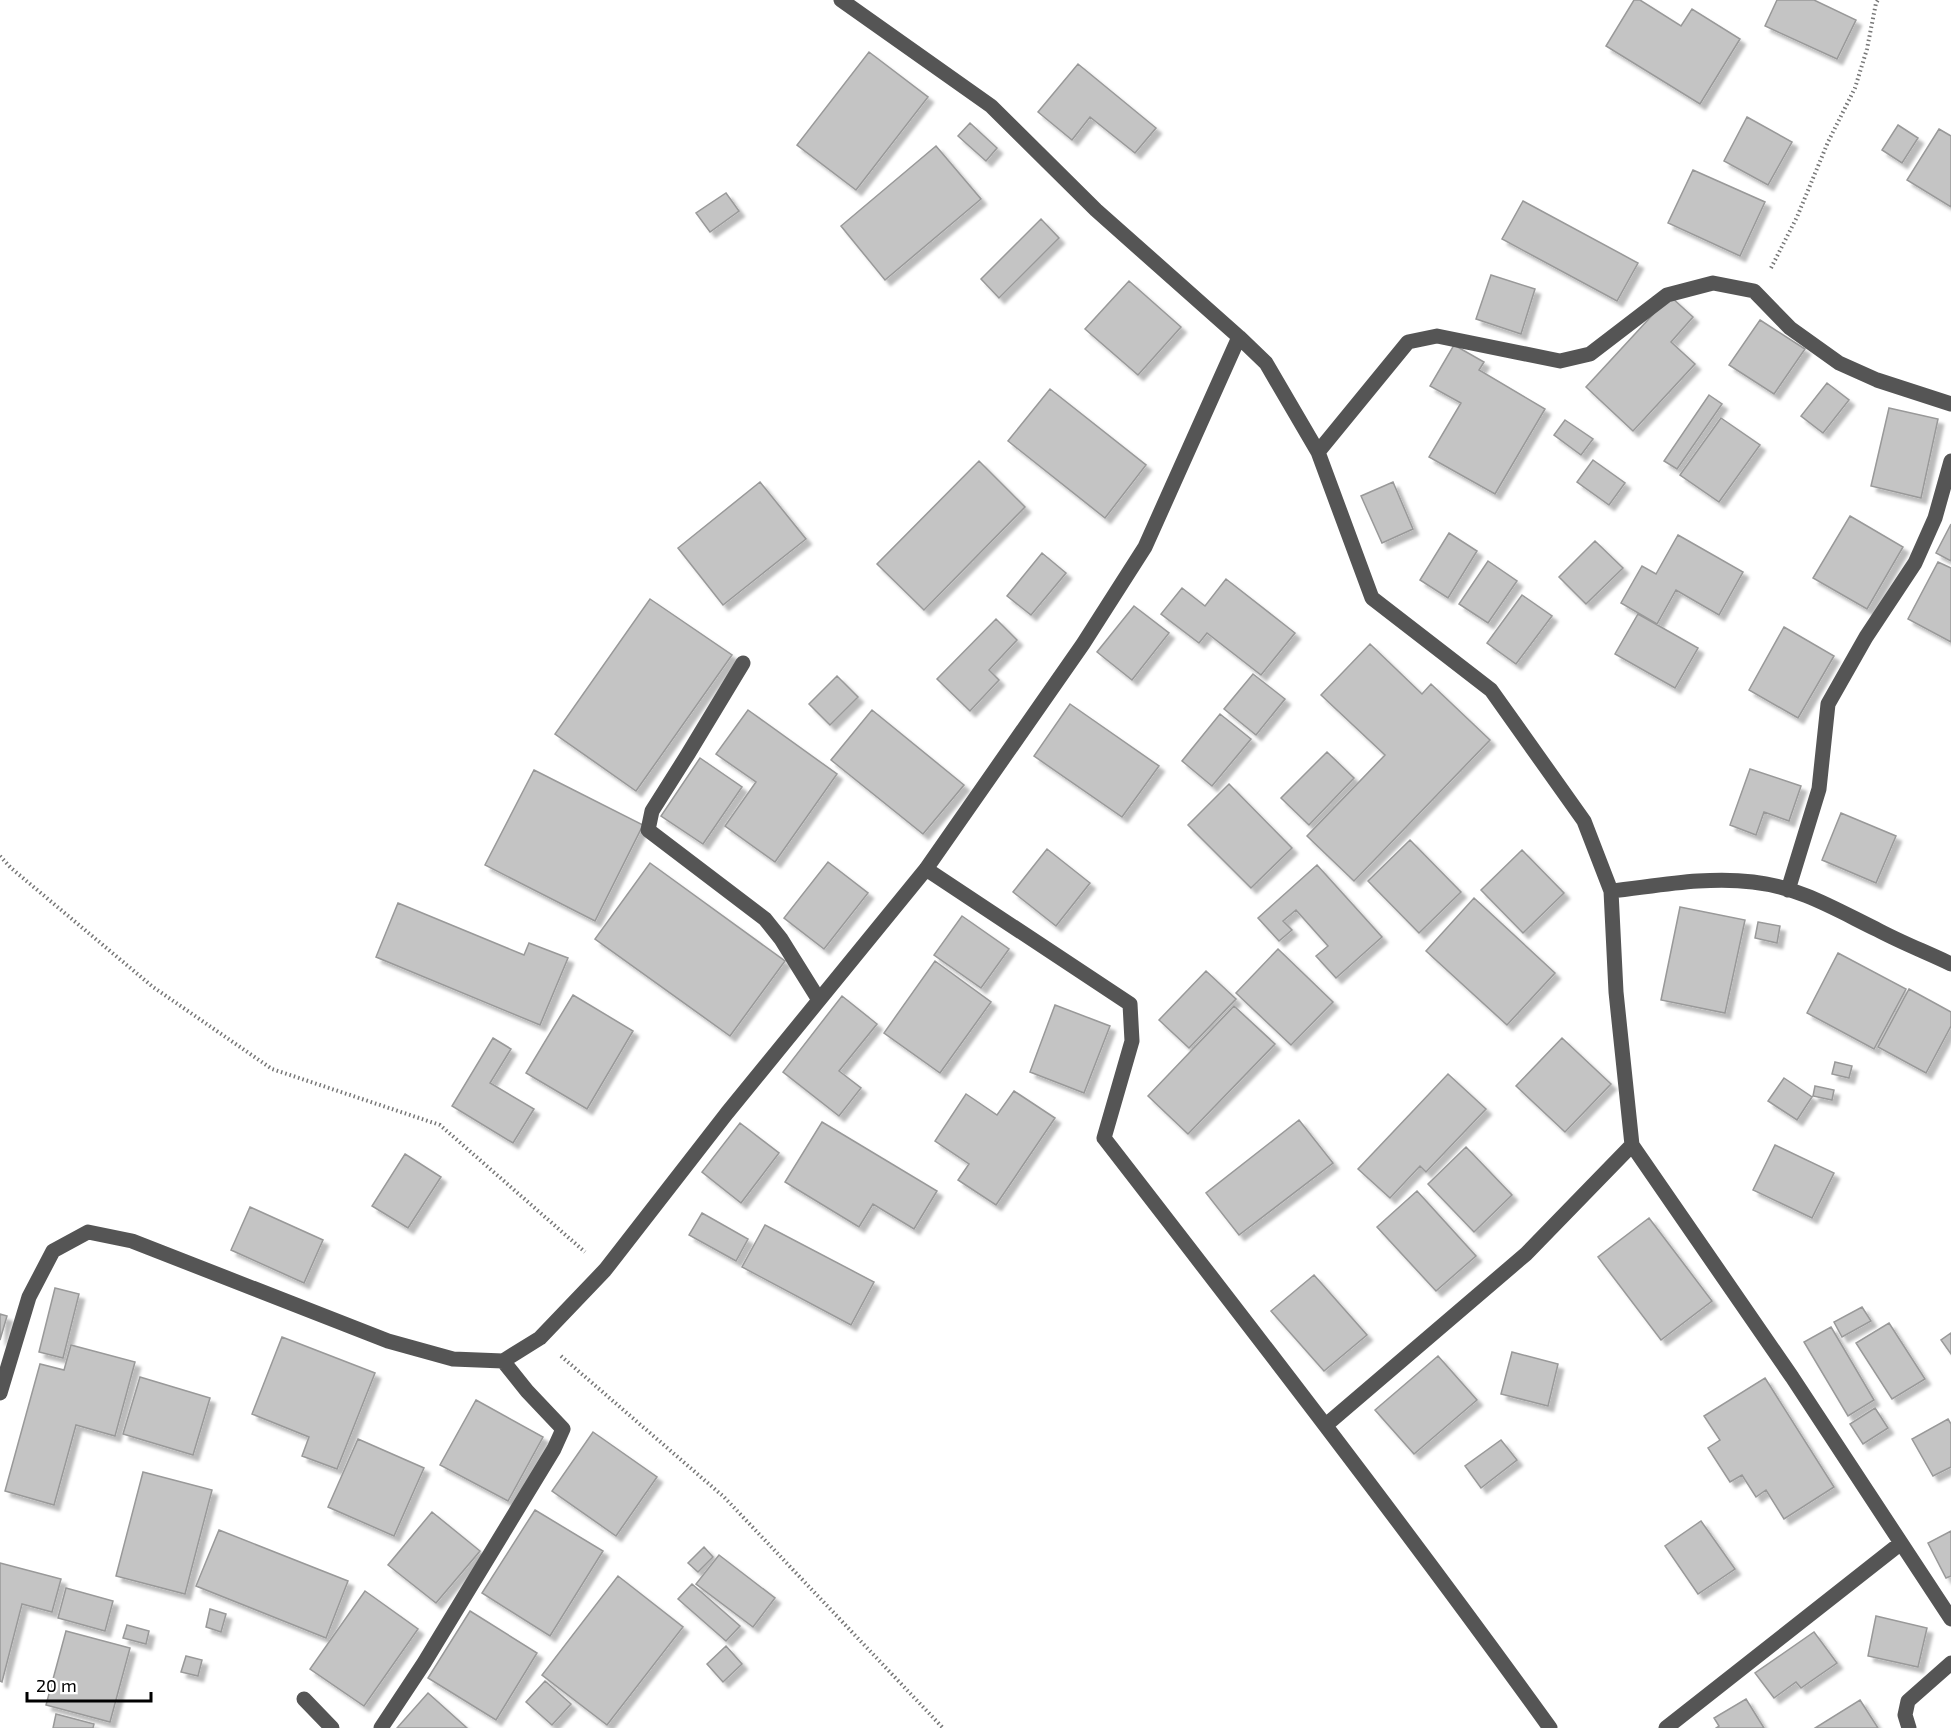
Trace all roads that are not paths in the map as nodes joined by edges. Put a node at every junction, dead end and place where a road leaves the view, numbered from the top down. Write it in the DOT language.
graph roads {
  1 [pos="841,0"];
  2 [pos="1239,337"];
  3 [pos="1951,404"];
  4 [pos="1318,452"];
  5 [pos="1951,461"];
  6 [pos="743,663"];
  7 [pos="926,869"];
  8 [pos="1788,890"];
  9 [pos="1611,891"];
  10 [pos="1951,964"];
  11 [pos="819,1000"];
  12 [pos="1632,1145"];
  13 [pos="503,1361"];
  14 [pos="0,1393"];
  15 [pos="1326,1425"];
  16 [pos="1901,1542"];
  17 [pos="1951,1619"];
  18 [pos="1951,1663"];
  19 [pos="304,1699"];
  20 [pos="332,1728"];
  21 [pos="381,1728"];
  22 [pos="1550,1728"];
  23 [pos="1666,1728"];
  24 [pos="1909,1728"];
  1 -- 2 [label="street"];
  2 -- 4 [label="street"];
  2 -- 7 [label="street"];
  3 -- 4 [label="street"];
  4 -- 9 [label="street"];
  5 -- 8 [label="street"];
  6 -- 11 [label="street"];
  7 -- 11 [label="street"];
  7 -- 15 [label="street"];
  8 -- 9 [label="street"];
  8 -- 10 [label="street"];
  9 -- 12 [label="street"];
  11 -- 13 [label="street"];
  12 -- 15 [label="street"];
  12 -- 16 [label="street"];
  13 -- 14 [label="street"];
  13 -- 21 [label="street"];
  15 -- 22 [label="street"];
  16 -- 17 [label="street"];
  16 -- 23 [label="street"];
  18 -- 24 [label="street"];
  19 -- 20 [label="street"];
}
